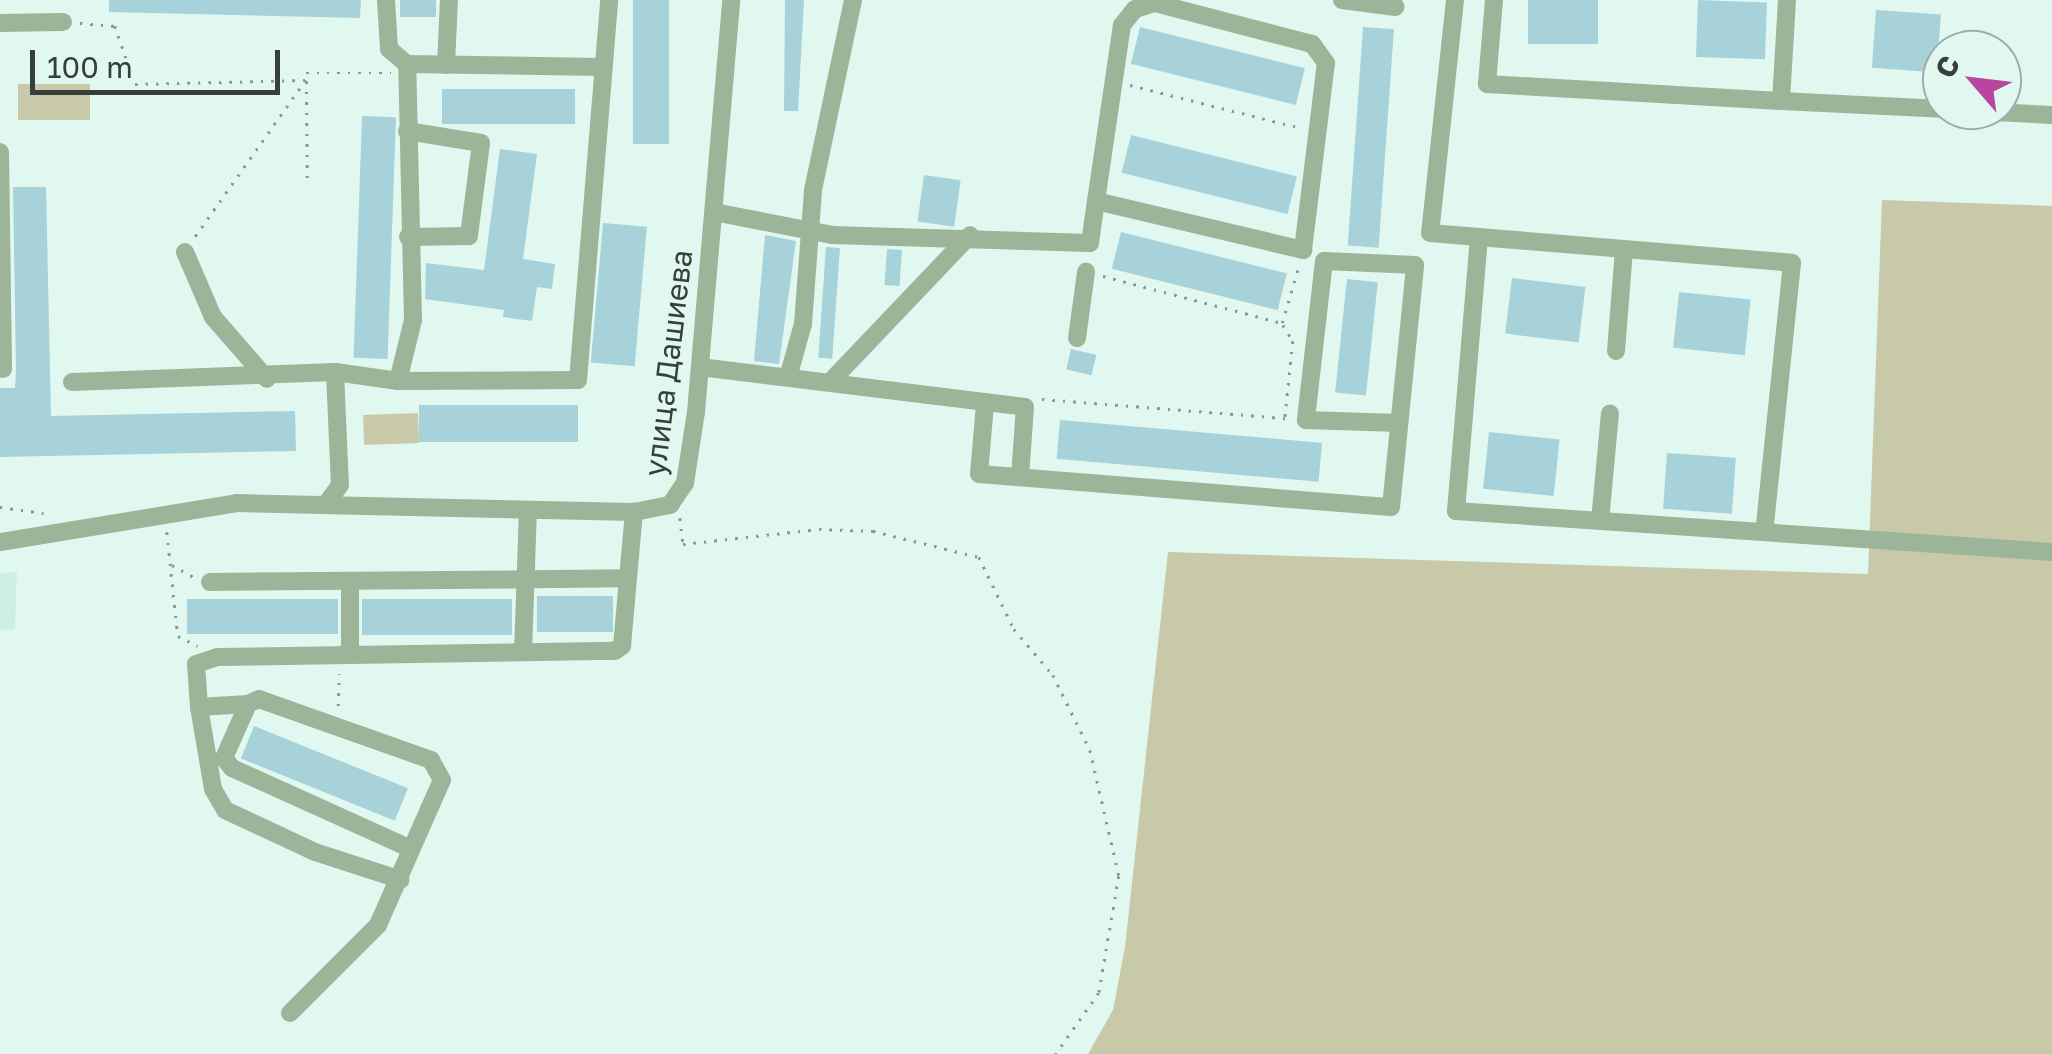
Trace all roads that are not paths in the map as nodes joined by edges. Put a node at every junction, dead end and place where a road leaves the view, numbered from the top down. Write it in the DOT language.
graph roads {
  1 [pos="386,0"];
  2 [pos="449,0"];
  3 [pos="608,0"];
  4 [pos="730,0"];
  5 [pos="854,0"];
  6 [pos="1342,0"];
  7 [pos="1456,0"];
  8 [pos="1494,0"];
  9 [pos="1787,0"];
  10 [pos="1396,7"];
  11 [pos="0,22"];
  12 [pos="62,22"];
  13 [pos="446,65"];
  14 [pos="407,68"];
  15 [pos="603,68"];
  16 [pos="1782,101"];
  17 [pos="1922,109"];
  18 [pos="2022,113"];
  19 [pos="2052,115"];
  20 [pos="407,132"];
  21 [pos="0,152"];
  22 [pos="1096,201"];
  23 [pos="714,212"];
  24 [pos="813,232"];
  25 [pos="970,234"];
  26 [pos="408,237"];
  27 [pos="1479,237"];
  28 [pos="1624,249"];
  29 [pos="185,252"];
  30 [pos="1086,272"];
  31 [pos="1077,338"];
  32 [pos="1616,351"];
  33 [pos="700,366"];
  34 [pos="3,369"];
  35 [pos="336,372"];
  36 [pos="788,374"];
  37 [pos="266,379"];
  38 [pos="832,380"];
  39 [pos="398,381"];
  40 [pos="72,382"];
  41 [pos="985,404"];
  42 [pos="1610,413"];
  43 [pos="1398,423"];
  44 [pos="1020,477"];
  45 [pos="327,503"];
  46 [pos="528,511"];
  47 [pos="634,512"];
  48 [pos="1600,521"];
  49 [pos="1764,532"];
  50 [pos="0,542"];
  51 [pos="2052,552"];
  52 [pos="627,578"];
  53 [pos="523,579"];
  54 [pos="350,581"];
  55 [pos="210,582"];
  56 [pos="523,652"];
  57 [pos="345,655"];
  58 [pos="248,704"];
  59 [pos="199,707"];
  60 [pos="409,848"];
  61 [pos="401,880"];
  62 [pos="290,1014"];
  1 -- 14 [label="street"];
  2 -- 13 [label="street"];
  3 -- 15 [label="street"];
  4 -- 23 [label="street, улица Дашиева"];
  5 -- 24 [label="street"];
  6 -- 10 [label="street"];
  7 -- 27 [label="street"];
  8 -- 16 [label="street"];
  9 -- 16 [label="street"];
  11 -- 12 [label="street"];
  13 -- 14 [label="street"];
  13 -- 15 [label="street"];
  14 -- 20 [label="street"];
  15 -- 39 [label="street"];
  16 -- 17 [label="street"];
  18 -- 19 [label="street"];
  20 -- 26 [label="street"];
  20 -- 26 [label="street"];
  21 -- 34 [label="street"];
  22 -- 22 [label="street"];
  22 -- 25 [label="street"];
  23 -- 24 [label="street"];
  23 -- 33 [label="street, улица Дашиева"];
  24 -- 25 [label="street"];
  24 -- 36 [label="street"];
  25 -- 38 [label="street"];
  26 -- 39 [label="street"];
  27 -- 28 [label="street"];
  27 -- 48 [label="street"];
  28 -- 32 [label="street"];
  28 -- 49 [label="street"];
  29 -- 37 [label="street"];
  30 -- 31 [label="street"];
  33 -- 36 [label="street"];
  33 -- 47 [label="street, улица Дашиева"];
  35 -- 37 [label="street"];
  35 -- 39 [label="street"];
  35 -- 45 [label="street"];
  36 -- 38 [label="street"];
  37 -- 40 [label="street"];
  38 -- 41 [label="street"];
  41 -- 44 [label="street"];
  41 -- 44 [label="street"];
  42 -- 48 [label="street"];
  43 -- 43 [label="street"];
  43 -- 44 [label="street"];
  45 -- 46 [label="street, улица Дашиева"];
  45 -- 50 [label="street, улица Дашиева"];
  46 -- 47 [label="street, улица Дашиева"];
  46 -- 53 [label="street"];
  47 -- 52 [label="street"];
  48 -- 49 [label="street"];
  49 -- 51 [label="street"];
  52 -- 53 [label="street"];
  52 -- 56 [label="street"];
  53 -- 54 [label="street"];
  53 -- 56 [label="street"];
  54 -- 55 [label="street"];
  54 -- 57 [label="street"];
  56 -- 57 [label="street"];
  57 -- 59 [label="street"];
  58 -- 59 [label="street"];
  58 -- 60 [label="street"];
  58 -- 60 [label="street"];
  59 -- 61 [label="street"];
  60 -- 61 [label="street"];
  61 -- 62 [label="street"];
}
